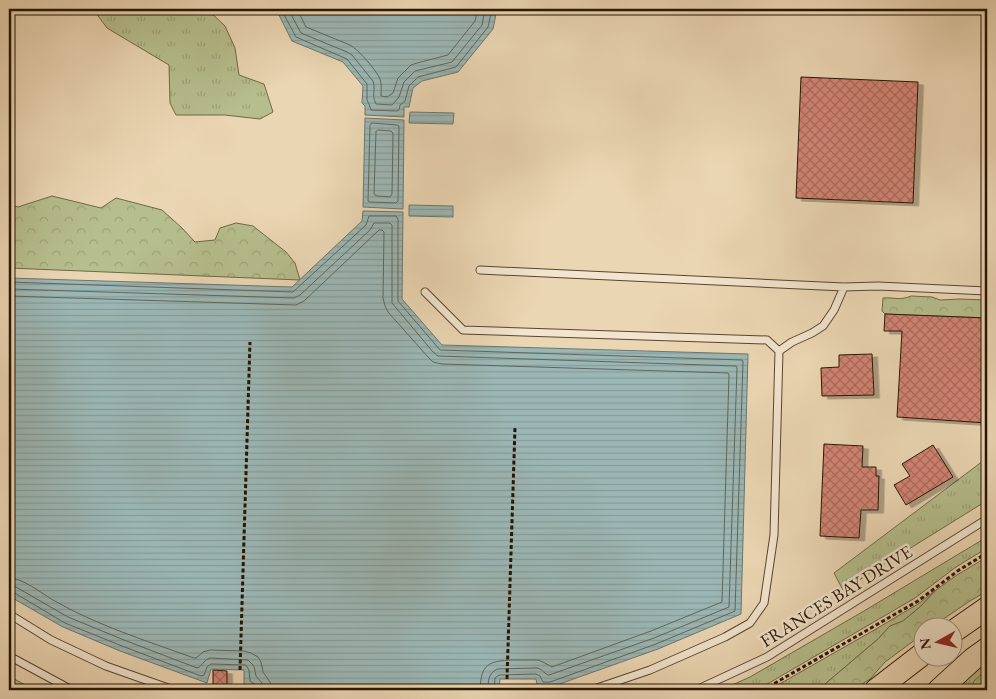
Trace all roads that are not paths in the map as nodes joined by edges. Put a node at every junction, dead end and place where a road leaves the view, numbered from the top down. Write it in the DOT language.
graph roads {
  1 [pos="480,270"];
  2 [pos="844,287"];
  3 [pos="987,291"];
  4 [pos="425,292"];
  5 [pos="779,351"];
  6 [pos="987,520"];
  7 [pos="987,608"];
  8 [pos="9,614"];
  9 [pos="964,624"];
  10 [pos="987,649"];
  11 [pos="9,656"];
  12 [pos="914,661"];
  13 [pos="72,690"];
  14 [pos="174,690"];
  15 [pos="591,690"];
  16 [pos="696,690"];
  17 [pos="876,690"];
  18 [pos="939,690"];
  1 -- 2 [label="lane"];
  2 -- 3 [label="lane"];
  2 -- 5 [label="lane"];
  4 -- 5 [label="lane"];
  5 -- 15 [label="lane"];
  6 -- 16 [label="lane, FRANCES BAY DRIVE"];
  7 -- 9 [label="main road"];
  8 -- 14 [label="lane"];
  10 -- 18 [label="main road"];
  11 -- 13 [label="lane"];
  12 -- 17 [label="main road"];
}
